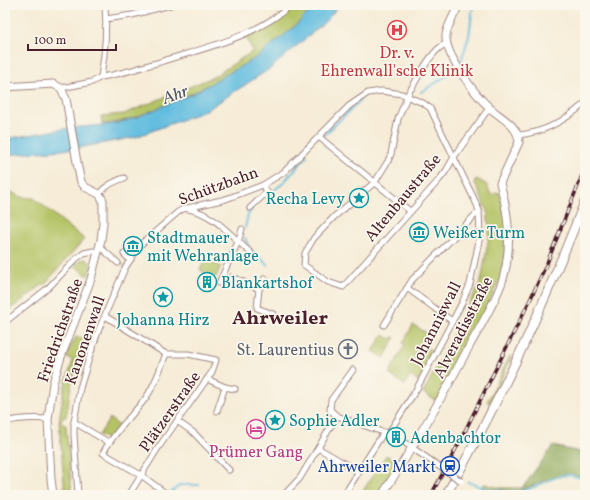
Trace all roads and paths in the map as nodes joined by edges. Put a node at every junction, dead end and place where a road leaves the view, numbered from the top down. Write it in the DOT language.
graph roads {
  1 [pos="105,5"];
  2 [pos="170,5"];
  3 [pos="292,5"];
  4 [pos="459,5"];
  5 [pos="106,19"];
  6 [pos="447,43"];
  7 [pos="100,77"];
  8 [pos="5,87"];
  9 [pos="61,88"];
  10 [pos="409,92"];
  11 [pos="585,103"];
  12 [pos="490,108"];
  13 [pos="518,135"];
  14 [pos="319,137"];
  15 [pos="454,157"];
  16 [pos="124,178"];
  17 [pos="375,182"];
  18 [pos="262,185"];
  19 [pos="99,194"];
  20 [pos="585,201"];
  21 [pos="250,208"];
  22 [pos="187,209"];
  23 [pos="410,211"];
  24 [pos="479,211"];
  25 [pos="242,229"];
  26 [pos="238,242"];
  27 [pos="99,250"];
  28 [pos="251,253"];
  29 [pos="124,254"];
  30 [pos="130,260"];
  31 [pos="118,263"];
  32 [pos="124,267"];
  33 [pos="224,273"];
  34 [pos="229,275"];
  35 [pos="265,278"];
  36 [pos="237,279"];
  37 [pos="219,283"];
  38 [pos="407,288"];
  39 [pos="259,289"];
  40 [pos="273,314"];
  41 [pos="105,316"];
  42 [pos="452,321"];
  43 [pos="5,322"];
  44 [pos="384,325"];
  45 [pos="166,354"];
  46 [pos="352,370"];
  47 [pos="207,379"];
  48 [pos="225,387"];
  49 [pos="235,388"];
  50 [pos="217,410"];
  51 [pos="337,416"];
  52 [pos="48,419"];
  53 [pos="177,421"];
  54 [pos="5,422"];
  55 [pos="74,422"];
  56 [pos="386,433"];
  57 [pos="108,442"];
  58 [pos="318,448"];
  59 [pos="412,448"];
  60 [pos="229,470"];
  61 [pos="359,472"];
  62 [pos="141,475"];
  63 [pos="462,481"];
  64 [pos="164,492"];
  65 [pos="53,495"];
  66 [pos="78,495"];
  67 [pos="128,495"];
  68 [pos="284,495"];
  69 [pos="344,495"];
  70 [pos="382,495"];
  71 [pos="446,495"];
  1 -- 5 [label="street"];
  2 -- 5 [label="street"];
  3 -- 7 [label="street"];
  4 -- 6 [label="street"];
  5 -- 7 [label="street"];
  6 -- 10 [label="street"];
  6 -- 12 [label="street"];
  7 -- 9 [label="street"];
  8 -- 9 [label="street"];
  9 -- 19 [label="street"];
  10 -- 14 [label="street, Schützbahn"];
  10 -- 15 [label="street, Johanniswall"];
  10 -- 17 [label="street"];
  11 -- 13 [label="street"];
  12 -- 13 [label="street"];
  12 -- 15 [label="street, Altenbaustraße"];
  13 -- 59 [label="street, Alveradisstraße"];
  14 -- 17 [label="street"];
  14 -- 18 [label="street, Schützbahn"];
  15 -- 23 [label="street, Altenbaustraße"];
  15 -- 24 [label="street, Johanniswall"];
  16 -- 19 [label="street"];
  17 -- 23 [label="street"];
  17 -- 23 [label="street, Altenbaustraße"];
  18 -- 21 [label="street"];
  18 -- 22 [label="street, Schützbahn"];
  19 -- 27 [label="street, Friedrichstraße"];
  20 -- 71 [label="main road"];
  22 -- 26 [label="street"];
  22 -- 30 [label="street, Schützbahn"];
  24 -- 38 [label="street"];
  24 -- 42 [label="street, Johanniswall"];
  25 -- 26 [label="street"];
  26 -- 28 [label="street"];
  26 -- 33 [label="street"];
  27 -- 31 [label="street"];
  27 -- 43 [label="street"];
  27 -- 52 [label="street, Friedrichstraße"];
  29 -- 30 [label="street"];
  30 -- 32 [label="street, Schützbahn"];
  32 -- 41 [label="street, Kanonenwall"];
  33 -- 34 [label="street"];
  33 -- 37 [label="street"];
  35 -- 39 [label="street"];
  36 -- 39 [label="street"];
  38 -- 42 [label="street"];
  38 -- 44 [label="street"];
  39 -- 40 [label="street"];
  41 -- 45 [label="street"];
  41 -- 55 [label="street, Kanonenwall"];
  42 -- 56 [label="street, Johanniswall"];
  45 -- 47 [label="street, Plätzerstraße"];
  45 -- 57 [label="street"];
  46 -- 51 [label="street"];
  47 -- 48 [label="street"];
  47 -- 53 [label="street, Plätzerstraße"];
  48 -- 49 [label="street"];
  48 -- 50 [label="street"];
  51 -- 56 [label="street"];
  51 -- 58 [label="street"];
  52 -- 54 [label="street"];
  52 -- 65 [label="street, Friedrichstraße"];
  53 -- 60 [label="street"];
  53 -- 62 [label="street, Plätzerstraße"];
  55 -- 57 [label="street"];
  55 -- 66 [label="street, Kanonenwall"];
  56 -- 59 [label="street"];
  56 -- 61 [label="street, Johanniswall"];
  57 -- 62 [label="street"];
  58 -- 61 [label="street"];
  58 -- 68 [label="street"];
  59 -- 63 [label="street, bridge"];
  59 -- 70 [label="street, Alveradisstraße"];
  61 -- 69 [label="street, Johanniswall"];
  62 -- 64 [label="street, Plätzerstraße"];
  62 -- 67 [label="street, Plätzerstraße"];
}
